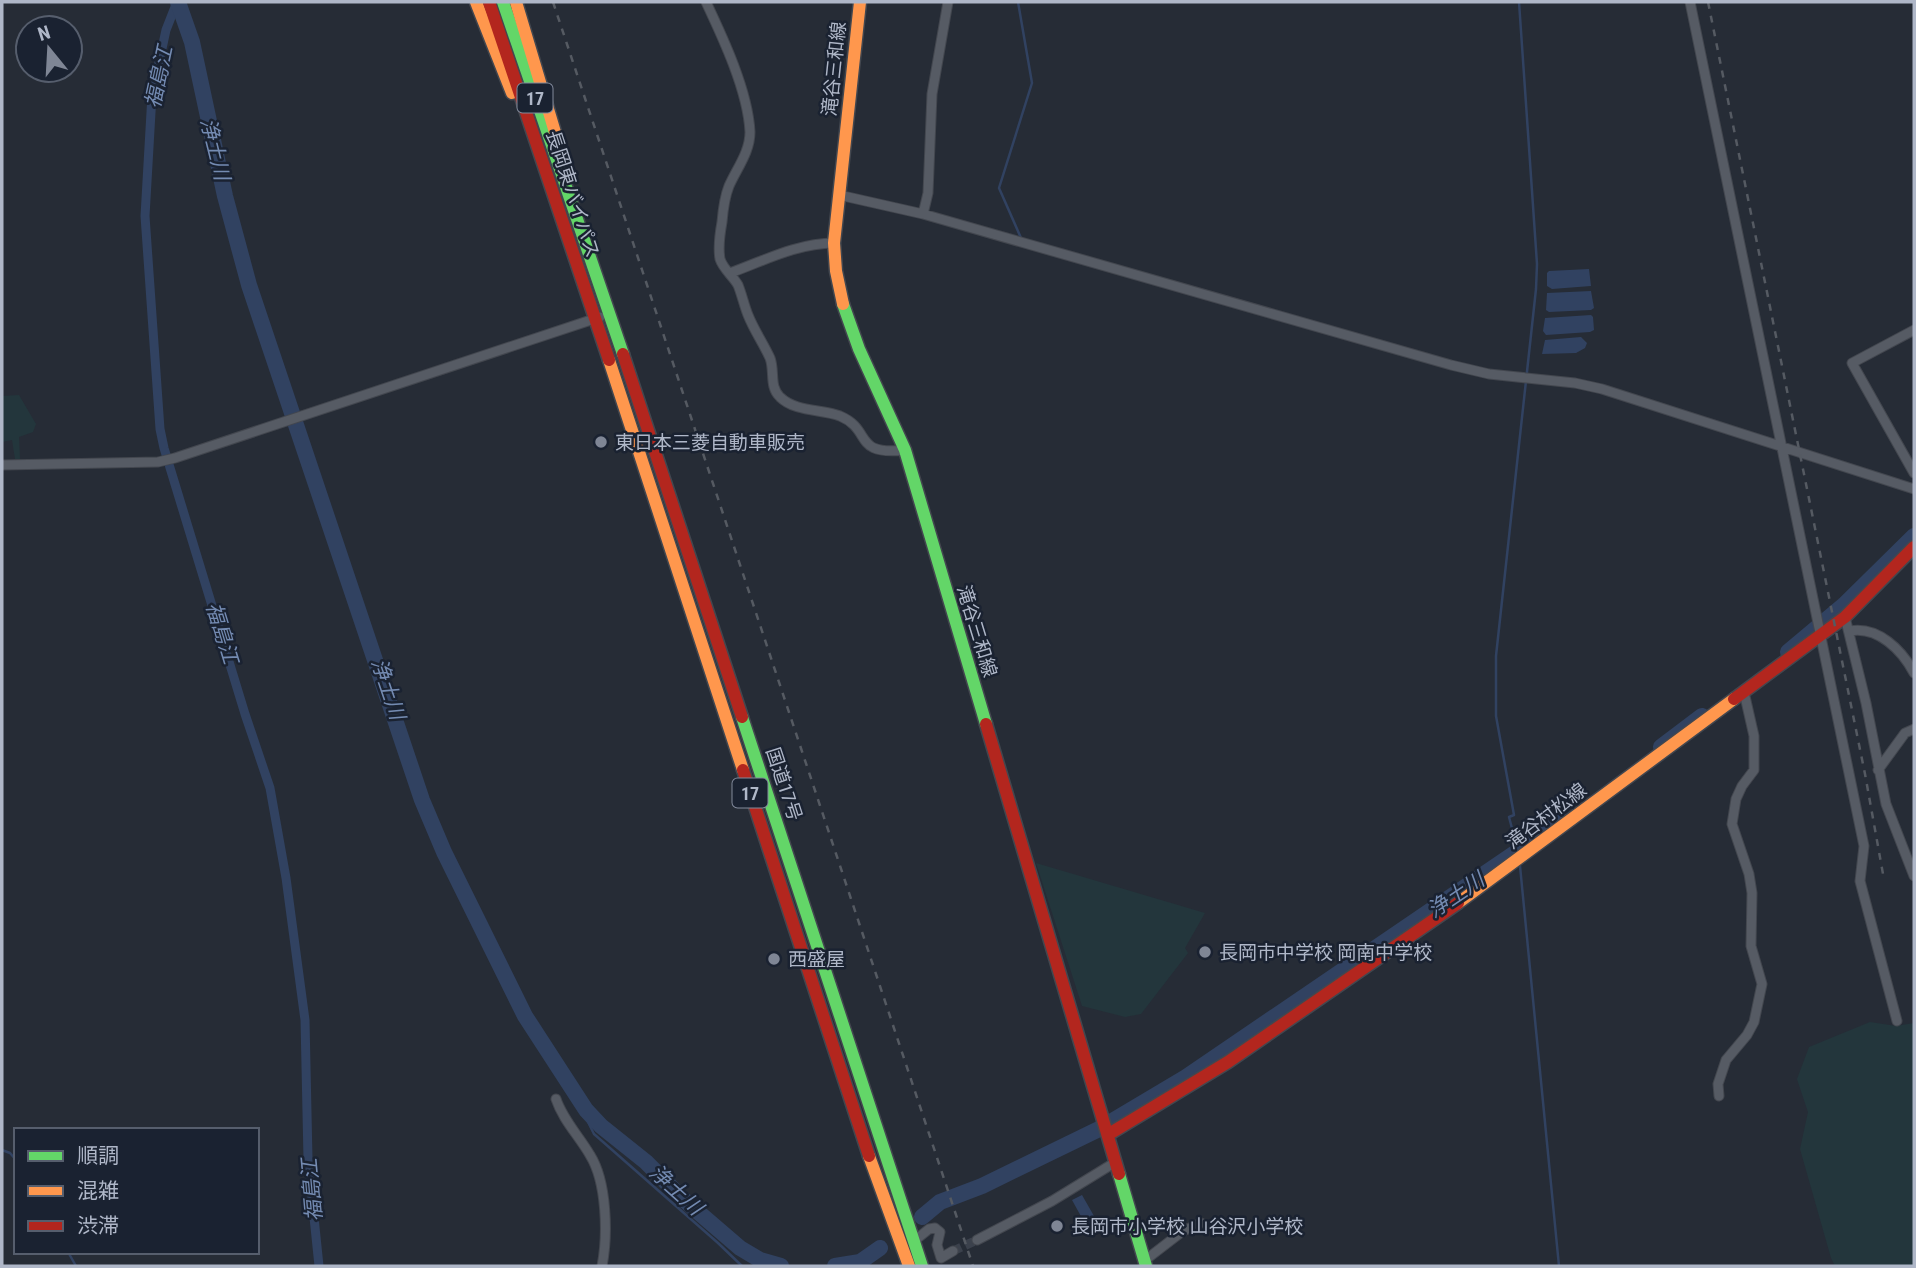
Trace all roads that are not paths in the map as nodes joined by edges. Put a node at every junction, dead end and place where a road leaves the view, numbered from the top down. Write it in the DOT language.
graph roads {
  1 [pos="476,2"];
  2 [pos="489,2"];
  3 [pos="503,2"];
  4 [pos="516,2"];
  5 [pos="706,2"];
  6 [pos="860,2"];
  7 [pos="948,2"];
  8 [pos="1690,2"];
  9 [pos="548,181"];
  10 [pos="569,194"];
  11 [pos="839,195"];
  12 [pos="923,214"];
  13 [pos="834,243"];
  14 [pos="730,273"];
  15 [pos="610,314"];
  16 [pos="594,319"];
  17 [pos="1914,330"];
  18 [pos="1781,446"];
  19 [pos="905,450"];
  20 [pos="2,465"];
  21 [pos="1914,473"];
  22 [pos="1914,489"];
  23 [pos="1914,547"];
  24 [pos="1845,617"];
  25 [pos="1850,631"];
  26 [pos="1821,635"];
  27 [pos="1914,673"];
  28 [pos="1744,692"];
  29 [pos="1914,729"];
  30 [pos="1878,770"];
  31 [pos="1914,876"];
  32 [pos="1897,1021"];
  33 [pos="1719,1096"];
  34 [pos="556,1099"];
  35 [pos="1109,1134"];
  36 [pos="1114,1163"];
  37 [pos="1201,1223"];
  38 [pos="977,1240"];
  39 [pos="914,1241"];
  40 [pos="953,1251"];
  41 [pos="904,1264"];
  42 [pos="1145,1264"];
  43 [pos="602,1266"];
  44 [pos="922,1266"];
  1 -- 9 [label="main road"];
  2 -- 9 [label="main road, 長岡東バイパス / 17"];
  3 -- 10 [label="main road, 長岡東バイパス / 17"];
  4 -- 10 [label="main road"];
  5 -- 14 [label="street"];
  6 -- 11 [label="main road, 滝谷三和線"];
  7 -- 12 [label="street"];
  8 -- 18 [label="street"];
  9 -- 16 [label="main road, 長岡東バイパス / 17"];
  10 -- 15 [label="main road, 長岡東バイパス / 17"];
  11 -- 12 [label="street"];
  11 -- 13 [label="main road, 滝谷三和線"];
  12 -- 18 [label="street"];
  13 -- 14 [label="street"];
  13 -- 19 [label="main road, 滝谷三和線"];
  14 -- 19 [label="street"];
  15 -- 16 [label="street"];
  15 -- 39 [label="main road, 国道17号 / 17"];
  16 -- 20 [label="street"];
  16 -- 41 [label="main road, 国道17号 / 17"];
  17 -- 21 [label="street"];
  18 -- 22 [label="street"];
  18 -- 26 [label="street"];
  19 -- 35 [label="main road, 滝谷三和線"];
  23 -- 24 [label="main road, 滝谷村松線"];
  24 -- 25 [label="street"];
  24 -- 26 [label="main road, 滝谷村松線"];
  25 -- 27 [label="street"];
  25 -- 30 [label="street"];
  26 -- 28 [label="main road, 滝谷村松線"];
  26 -- 32 [label="street"];
  28 -- 33 [label="street"];
  28 -- 35 [label="main road, 滝谷村松線"];
  29 -- 30 [label="street"];
  30 -- 31 [label="street"];
  34 -- 43 [label="street"];
  35 -- 36 [label="main road, 滝谷三和線"];
  36 -- 38 [label="street"];
  36 -- 42 [label="main road, 滝谷三和線"];
  37 -- 42 [label="street"];
  39 -- 40 [label="street"];
  39 -- 44 [label="main road, 国道17号 / 17"];
}
